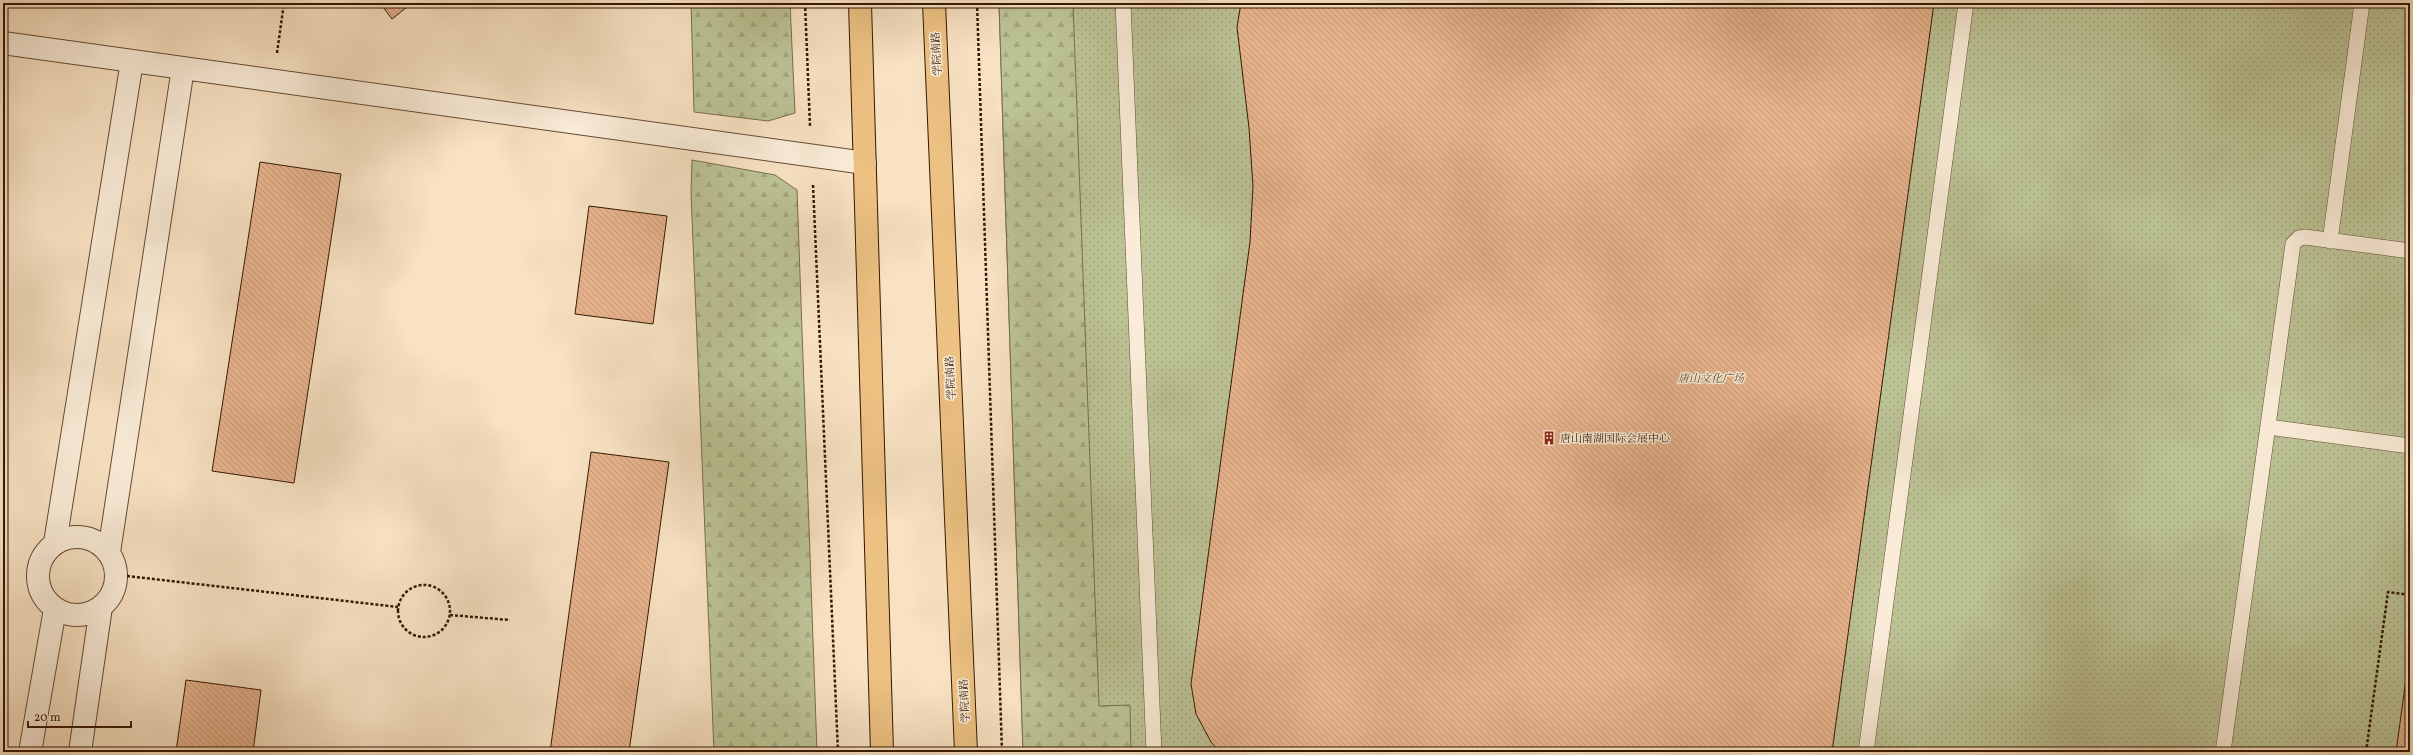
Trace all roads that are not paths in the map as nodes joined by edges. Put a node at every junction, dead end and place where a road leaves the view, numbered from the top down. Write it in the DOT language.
graph roads {
  1 [pos="860,3"];
  2 [pos="934,3"];
  3 [pos="1123,3"];
  4 [pos="1966,3"];
  5 [pos="2362,3"];
  6 [pos="3,43"];
  7 [pos="132,61"];
  8 [pos="183,68"];
  9 [pos="864,163"];
  10 [pos="2330,241"];
  11 [pos="2410,252"];
  12 [pos="2268,427"];
  13 [pos="2410,446"];
  14 [pos="55,543"];
  15 [pos="109,552"];
  16 [pos="102,607"];
  17 [pos="55,609"];
  18 [pos="30,752"];
  19 [pos="80,752"];
  20 [pos="882,752"];
  21 [pos="966,752"];
  22 [pos="1154,752"];
  23 [pos="1866,752"];
  24 [pos="2223,752"];
  1 -- 9 [label="main road"];
  2 -- 21 [label="main road, 学院南路"];
  3 -- 22 [label="lane"];
  4 -- 23 [label="lane"];
  5 -- 10 [label="lane"];
  6 -- 7 [label="street"];
  7 -- 8 [label="street"];
  7 -- 14 [label="street"];
  8 -- 9 [label="street"];
  8 -- 15 [label="street"];
  9 -- 20 [label="main road"];
  10 -- 11 [label="lane"];
  10 -- 12 [label="lane"];
  12 -- 13 [label="lane"];
  12 -- 24 [label="lane"];
  14 -- 15 [label="street"];
  14 -- 17 [label="street"];
  15 -- 16 [label="street"];
  16 -- 17 [label="street"];
  16 -- 19 [label="street"];
  17 -- 18 [label="street"];
}
